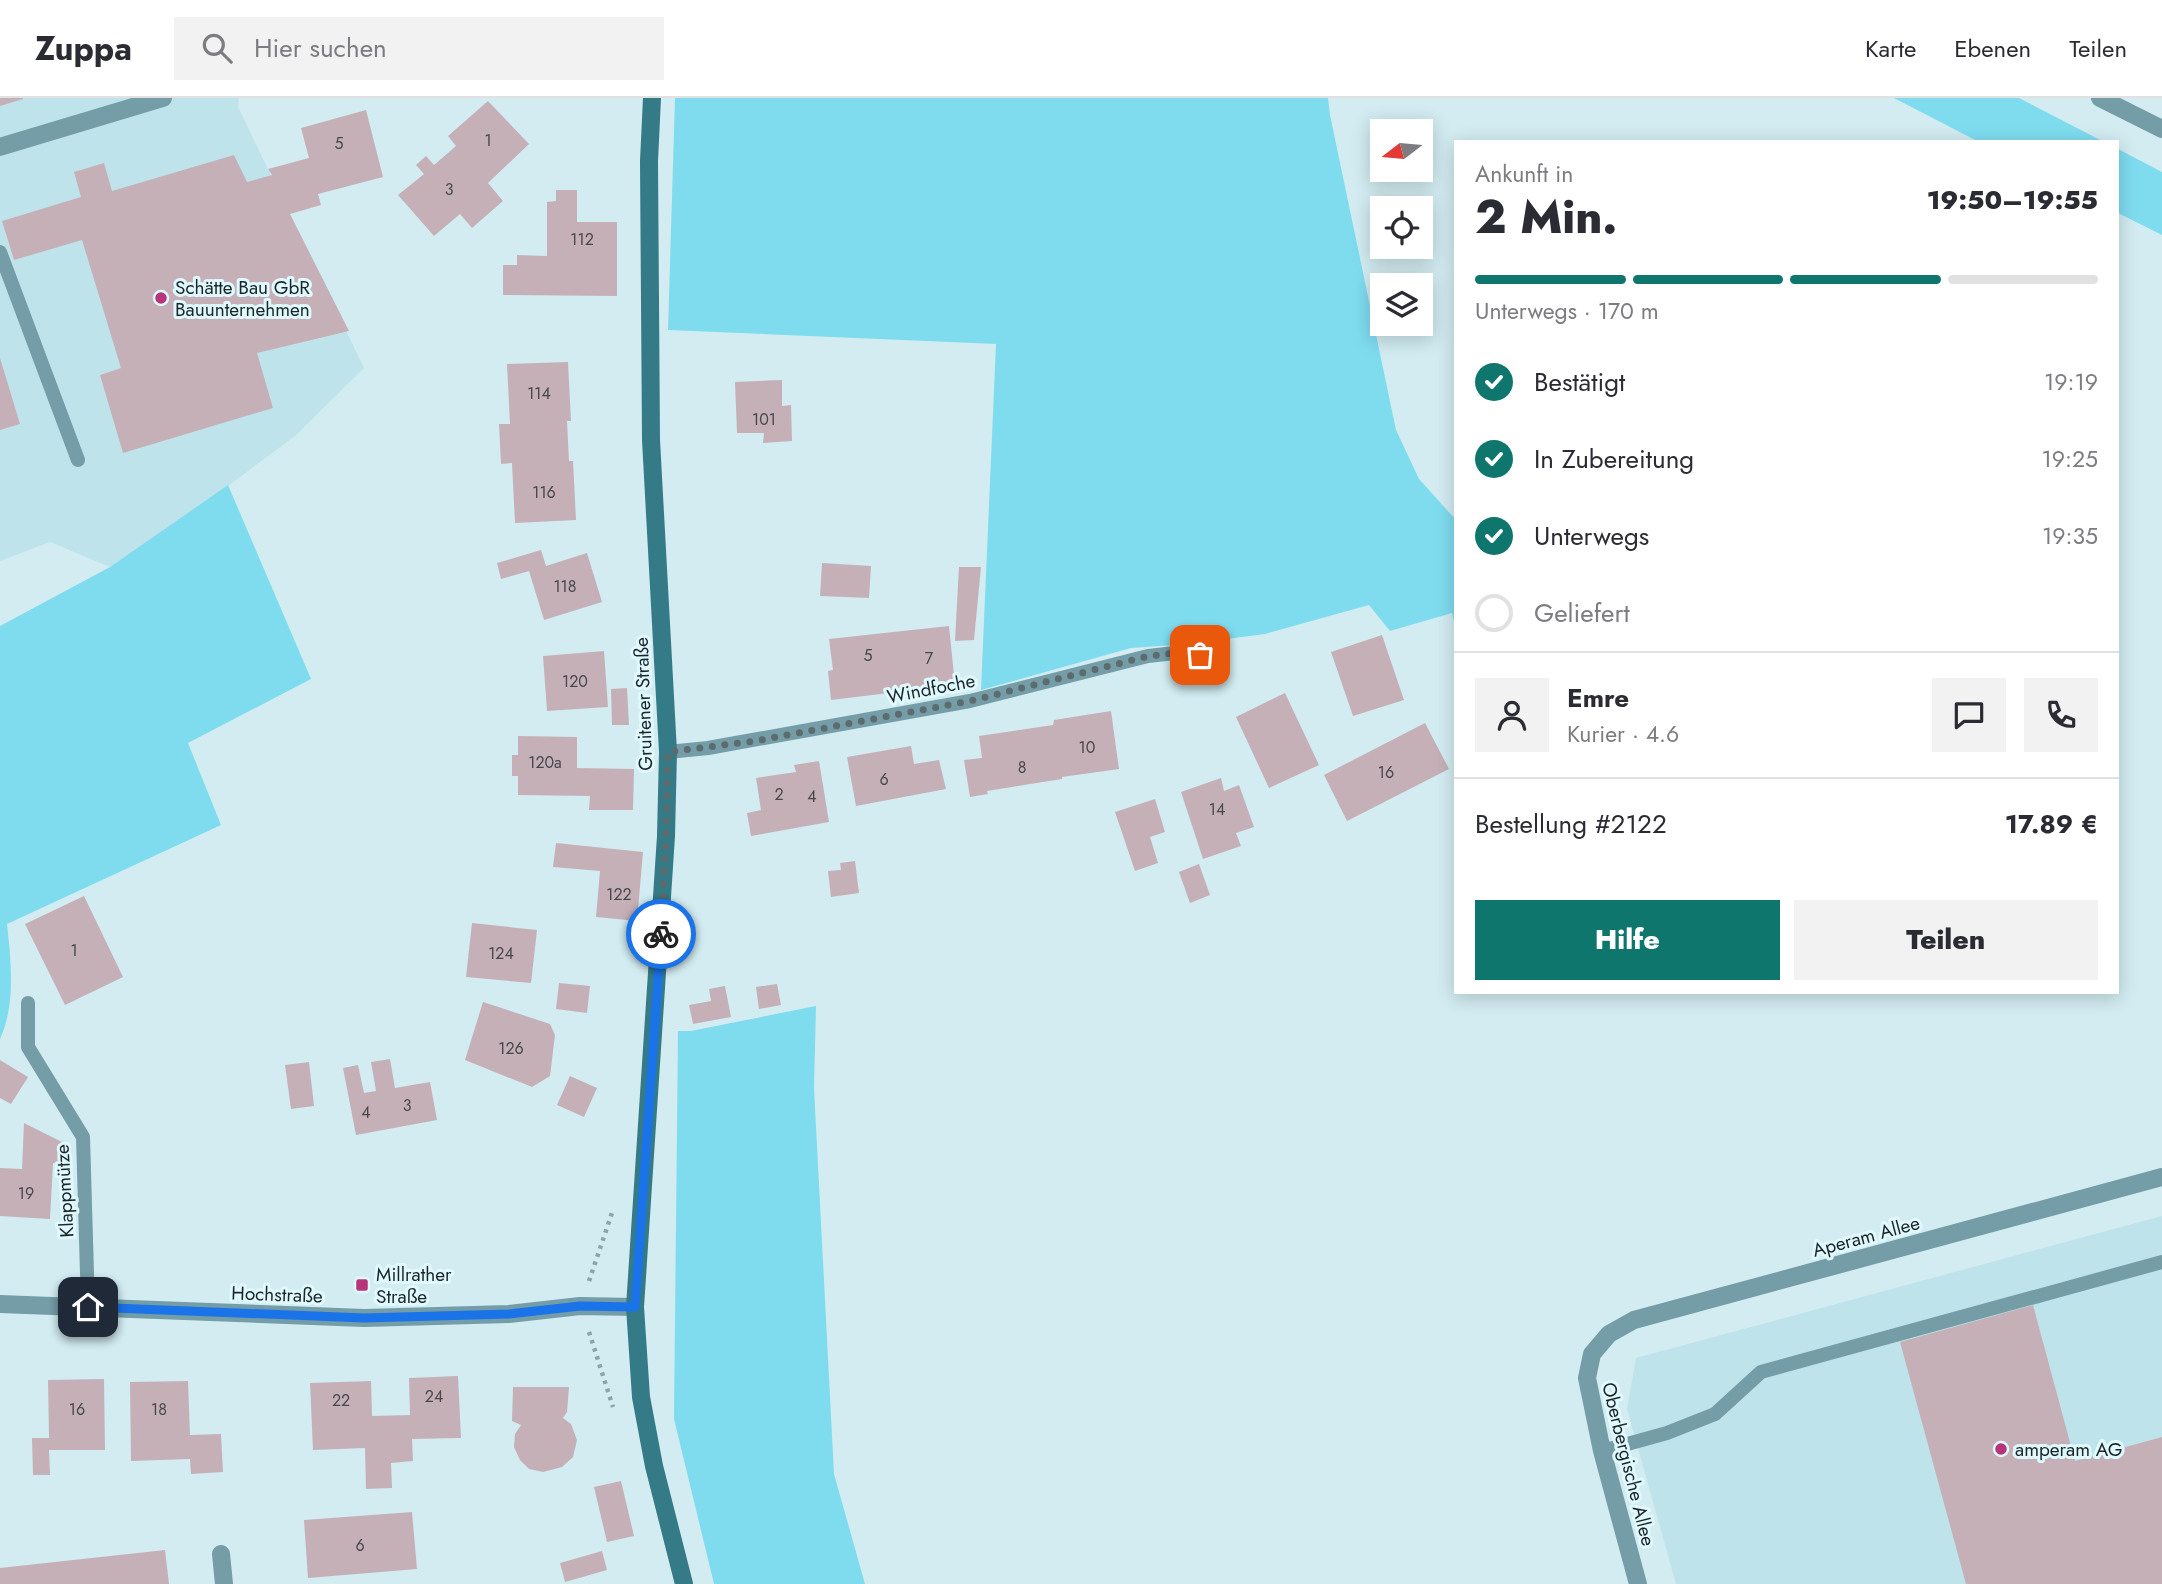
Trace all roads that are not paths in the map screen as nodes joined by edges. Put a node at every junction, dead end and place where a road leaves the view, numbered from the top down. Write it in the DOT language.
graph roads {
  1 [pos="163,98"];
  2 [pos="652,98"];
  3 [pos="2101,98"];
  4 [pos="2162,128"];
  5 [pos="0,147"];
  6 [pos="0,252"];
  7 [pos="78,460"];
  8 [pos="1200,655"];
  9 [pos="668,752"];
  10 [pos="28,1003"];
  11 [pos="2162,1177"];
  12 [pos="2162,1262"];
  13 [pos="0,1304"];
  14 [pos="88,1307"];
  15 [pos="635,1307"];
  16 [pos="1592,1354"];
  17 [pos="1602,1451"];
  18 [pos="221,1554"];
  19 [pos="224,1584"];
  20 [pos="684,1584"];
  21 [pos="1638,1584"];
  1 -- 5 [label="street"];
  2 -- 9 [label="main road, Gruitener Straße"];
  3 -- 4 [label="street"];
  6 -- 7 [label="lane"];
  8 -- 9 [label="lane, Windfoche"];
  9 -- 15 [label="main road, Gruitener Straße"];
  10 -- 14 [label="lane, Klappmütze"];
  11 -- 16 [label="street, Aperam Allee"];
  12 -- 17 [label="lane"];
  13 -- 14 [label="street, Hochstraße"];
  14 -- 15 [label="street, Hochstraße"];
  15 -- 20 [label="main road"];
  16 -- 17 [label="street, Oberbergische Allee"];
  17 -- 21 [label="street, Oberbergische Allee"];
  18 -- 19 [label="street"];
}
